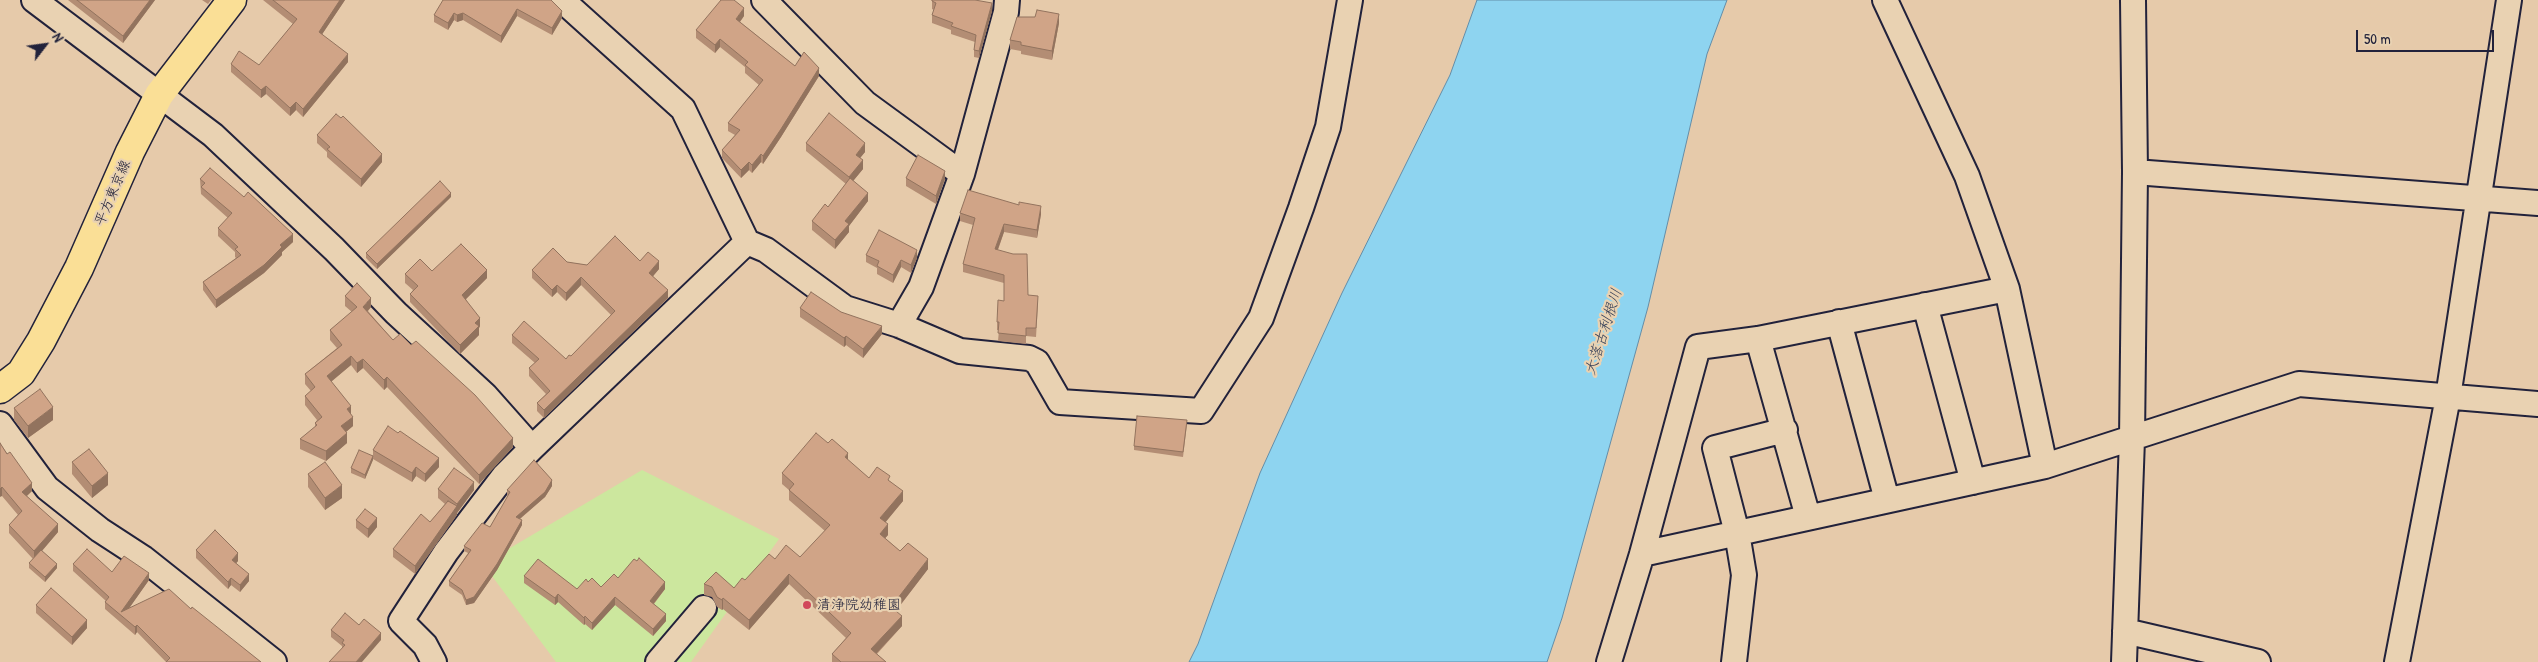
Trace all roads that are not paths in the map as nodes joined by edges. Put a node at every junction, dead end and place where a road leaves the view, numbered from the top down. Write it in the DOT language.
graph roads {
  1 [pos="34,0"];
  2 [pos="232,0"];
  3 [pos="764,0"];
  4 [pos="1007,0"];
  5 [pos="1350,0"];
  6 [pos="1885,0"];
  7 [pos="2133,0"];
  8 [pos="2509,0"];
  9 [pos="564,1"];
  10 [pos="159,95"];
  11 [pos="2135,172"];
  12 [pos="962,174"];
  13 [pos="2480,197"];
  14 [pos="2538,203"];
  15 [pos="747,242"];
  16 [pos="2007,289"];
  17 [pos="1925,305"];
  18 [pos="1839,322"];
  19 [pos="899,325"];
  20 [pos="1758,339"];
  21 [pos="0,389"];
  22 [pos="2448,397"];
  23 [pos="2538,404"];
  24 [pos="0,424"];
  25 [pos="1785,430"];
  26 [pos="2132,439"];
  27 [pos="532,448"];
  28 [pos="2045,466"];
  29 [pos="1973,482"];
  30 [pos="1887,500"];
  31 [pos="1808,517"];
  32 [pos="1737,533"];
  33 [pos="1642,554"];
  34 [pos="704,608"];
  35 [pos="2125,631"];
  36 [pos="274,662"];
  37 [pos="433,662"];
  38 [pos="658,662"];
  39 [pos="1609,662"];
  40 [pos="1734,662"];
  41 [pos="2124,662"];
  42 [pos="2258,662"];
  43 [pos="2397,662"];
  1 -- 10 [label="street"];
  2 -- 10 [label="main road, 平方東京線"];
  3 -- 12 [label="street"];
  4 -- 12 [label="street"];
  5 -- 19 [label="street"];
  6 -- 16 [label="street"];
  7 -- 11 [label="street"];
  8 -- 13 [label="street"];
  9 -- 15 [label="street"];
  10 -- 21 [label="main road, 平方東京線"];
  10 -- 27 [label="street"];
  11 -- 13 [label="street"];
  11 -- 26 [label="street"];
  12 -- 19 [label="street"];
  13 -- 14 [label="street"];
  13 -- 22 [label="street"];
  15 -- 19 [label="street"];
  15 -- 27 [label="street"];
  16 -- 17 [label="street"];
  16 -- 28 [label="street"];
  17 -- 18 [label="street"];
  17 -- 29 [label="street"];
  18 -- 20 [label="street"];
  18 -- 30 [label="street"];
  20 -- 25 [label="street"];
  20 -- 33 [label="street"];
  22 -- 23 [label="street"];
  22 -- 26 [label="street"];
  22 -- 43 [label="street"];
  24 -- 36 [label="street"];
  25 -- 31 [label="street"];
  25 -- 32 [label="street"];
  26 -- 28 [label="street"];
  26 -- 35 [label="street"];
  27 -- 37 [label="street"];
  28 -- 29 [label="street"];
  29 -- 30 [label="street"];
  30 -- 31 [label="street"];
  31 -- 32 [label="street"];
  32 -- 33 [label="street"];
  32 -- 40 [label="street"];
  33 -- 39 [label="street"];
  34 -- 38 [label="street"];
  35 -- 41 [label="street"];
  35 -- 42 [label="street"];
}
